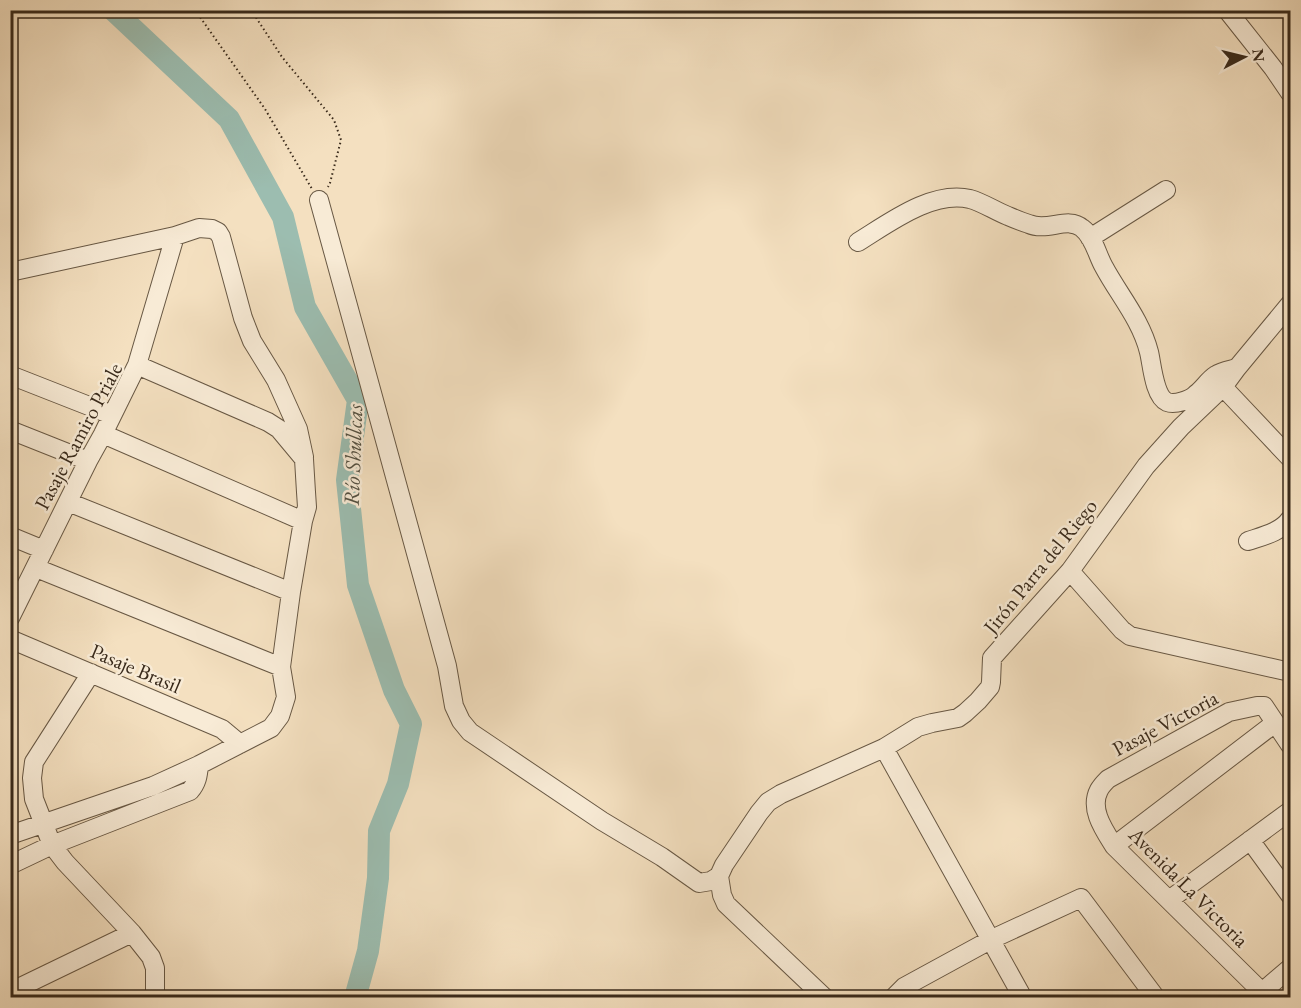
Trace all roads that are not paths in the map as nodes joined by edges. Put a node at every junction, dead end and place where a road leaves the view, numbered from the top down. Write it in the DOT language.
graph roads {
  1 [pos="1227,10"];
  2 [pos="1290,93"];
  3 [pos="1166,190"];
  4 [pos="319,200"];
  5 [pos="175,237"];
  6 [pos="1090,238"];
  7 [pos="858,242"];
  8 [pos="10,272"];
  9 [pos="1290,304"];
  10 [pos="137,365"];
  11 [pos="1237,368"];
  12 [pos="10,375"];
  13 [pos="1223,387"];
  14 [pos="112,416"];
  15 [pos="10,430"];
  16 [pos="104,434"];
  17 [pos="1290,458"];
  18 [pos="304,459"];
  19 [pos="88,462"];
  20 [pos="68,502"];
  21 [pos="1290,519"];
  22 [pos="303,521"];
  23 [pos="10,536"];
  24 [pos="1248,541"];
  25 [pos="44,550"];
  26 [pos="36,568"];
  27 [pos="1070,571"];
  28 [pos="291,592"];
  29 [pos="10,618"];
  30 [pos="10,639"];
  31 [pos="281,667"];
  32 [pos="1290,672"];
  33 [pos="91,673"];
  34 [pos="1270,716"];
  35 [pos="240,744"];
  36 [pos="1290,745"];
  37 [pos="884,748"];
  38 [pos="199,765"];
  39 [pos="1096,797"];
  40 [pos="1290,811"];
  41 [pos="44,825"];
  42 [pos="10,835"];
  43 [pos="1250,840"];
  44 [pos="52,845"];
  45 [pos="1114,846"];
  46 [pos="10,864"];
  47 [pos="719,876"];
  48 [pos="699,884"];
  49 [pos="1290,895"];
  50 [pos="1168,900"];
  51 [pos="726,904"];
  52 [pos="132,933"];
  53 [pos="992,939"];
  54 [pos="1290,968"];
  55 [pos="10,992"];
  56 [pos="1265,995"];
  57 [pos="155,998"];
  58 [pos="825,998"];
  59 [pos="893,998"];
  60 [pos="1023,998"];
  61 [pos="1156,998"];
  1 -- 2 [label="street"];
  3 -- 6 [label="street"];
  4 -- 48 [label="street"];
  5 -- 8 [label="street"];
  5 -- 10 [label="street"];
  5 -- 18 [label="street"];
  6 -- 7 [label="street"];
  6 -- 11 [label="street"];
  9 -- 11 [label="street, Jirón Parra del Riego"];
  10 -- 14 [label="street, Pasaje Ramiro Priale"];
  10 -- 18 [label="street, Pasaje Ramiro Priale"];
  11 -- 13 [label="street, Jirón Parra del Riego"];
  12 -- 14 [label="street"];
  13 -- 17 [label="street"];
  13 -- 27 [label="street, Jirón Parra del Riego"];
  14 -- 16 [label="street, Pasaje Ramiro Priale"];
  15 -- 19 [label="street"];
  16 -- 19 [label="street, Pasaje Ramiro Priale"];
  16 -- 22 [label="street"];
  18 -- 22 [label="street"];
  19 -- 20 [label="street, Pasaje Ramiro Priale"];
  20 -- 25 [label="street, Pasaje Ramiro Priale"];
  20 -- 28 [label="street"];
  21 -- 24 [label="street"];
  22 -- 28 [label="street"];
  23 -- 25 [label="street"];
  25 -- 26 [label="street, Pasaje Ramiro Priale"];
  26 -- 29 [label="street, Pasaje Ramiro Priale"];
  26 -- 31 [label="street"];
  27 -- 32 [label="street"];
  27 -- 37 [label="street, Jirón Parra del Riego"];
  28 -- 31 [label="street"];
  30 -- 33 [label="street, Pasaje Brasil"];
  31 -- 35 [label="street"];
  33 -- 35 [label="street, Pasaje Brasil"];
  33 -- 41 [label="street"];
  34 -- 36 [label="street"];
  34 -- 39 [label="street, Pasaje Victoria"];
  34 -- 45 [label="street"];
  35 -- 38 [label="street"];
  37 -- 47 [label="street, Jirón Parra del Riego"];
  37 -- 53 [label="street"];
  38 -- 41 [label="street"];
  38 -- 44 [label="street"];
  39 -- 45 [label="street, Avenida La Victoria"];
  40 -- 43 [label="street"];
  41 -- 42 [label="street"];
  41 -- 44 [label="street"];
  43 -- 49 [label="street"];
  43 -- 50 [label="street"];
  44 -- 46 [label="street"];
  44 -- 52 [label="street"];
  45 -- 50 [label="street, Avenida La Victoria"];
  47 -- 48 [label="street"];
  47 -- 51 [label="street"];
  48 -- 51 [label="street"];
  50 -- 56 [label="street, Avenida La Victoria"];
  51 -- 58 [label="street"];
  52 -- 55 [label="street"];
  52 -- 57 [label="street"];
  53 -- 59 [label="street"];
  53 -- 60 [label="street"];
  53 -- 61 [label="street"];
  54 -- 56 [label="street"];
}
